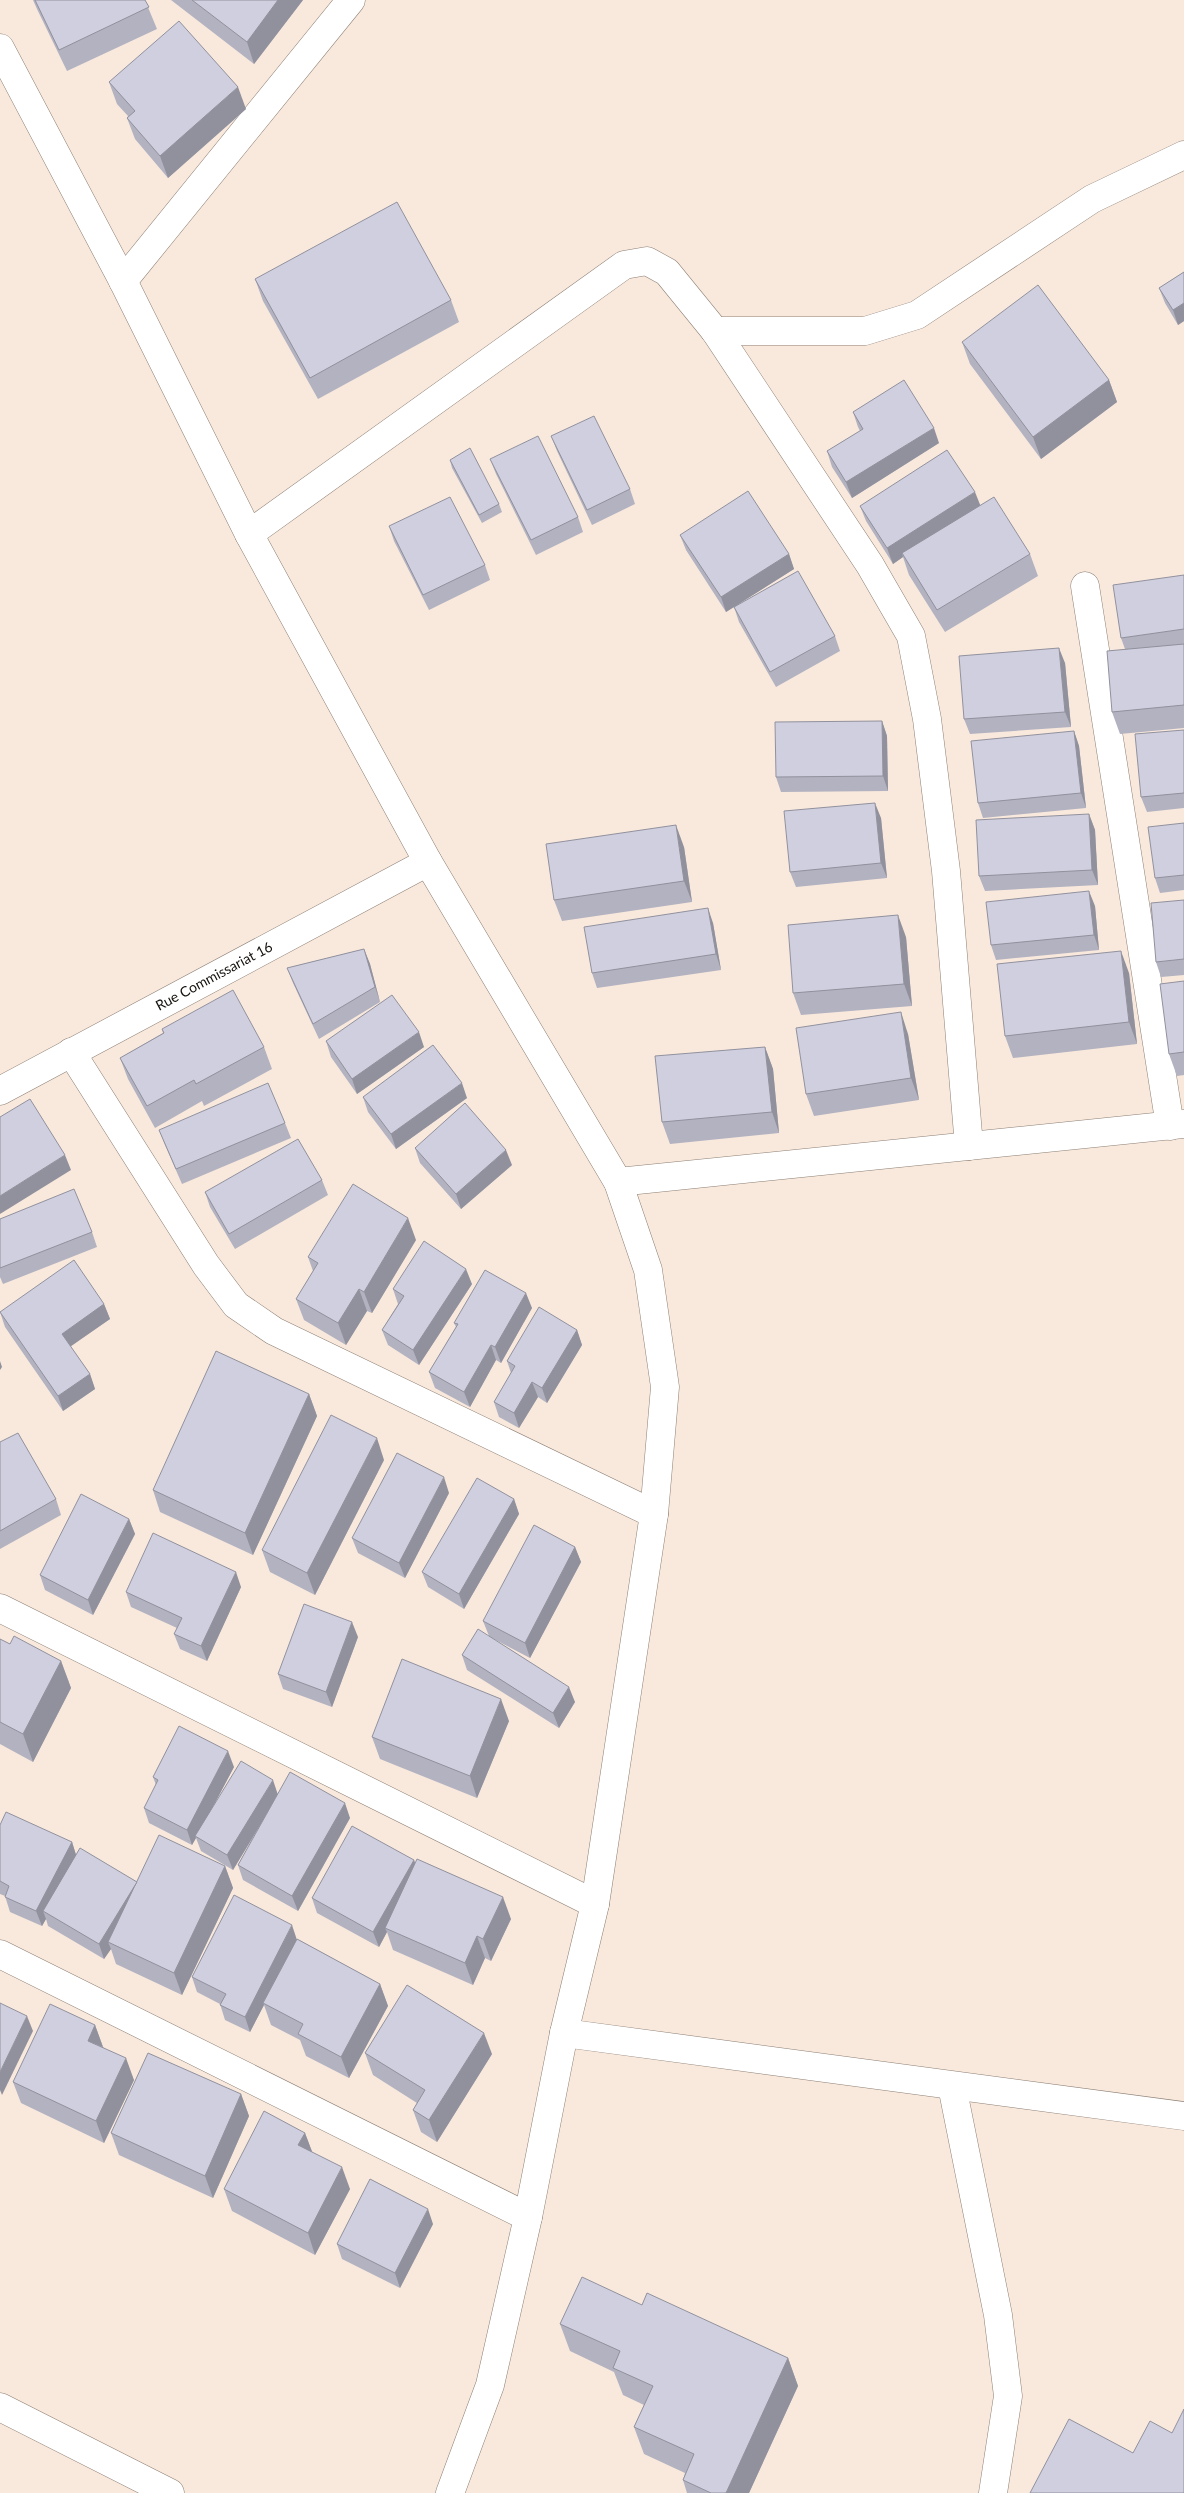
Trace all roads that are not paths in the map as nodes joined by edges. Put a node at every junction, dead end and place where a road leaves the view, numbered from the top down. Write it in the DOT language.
graph roads {
  1 [pos="351,0"];
  2 [pos="0,48"];
  3 [pos="1184,155"];
  4 [pos="123,281"];
  5 [pos="715,331"];
  6 [pos="249,534"];
  7 [pos="1085,586"];
  8 [pos="428,862"];
  9 [pos="71,1052"];
  10 [pos="0,1091"];
  11 [pos="1177,1125"];
  12 [pos="969,1146"];
  13 [pos="618,1182"];
  14 [pos="654,1514"];
  15 [pos="0,1608"];
  16 [pos="595,1904"];
  17 [pos="0,1954"];
  18 [pos="564,2034"];
  19 [pos="952,2086"];
  20 [pos="1184,2116"];
  21 [pos="528,2217"];
  22 [pos="0,2407"];
  23 [pos="170,2493"];
  24 [pos="450,2493"];
  25 [pos="993,2493"];
  1 -- 4 [label="street"];
  2 -- 4 [label="street"];
  3 -- 5 [label="street"];
  4 -- 6 [label="street"];
  5 -- 6 [label="street"];
  5 -- 12 [label="street"];
  6 -- 8 [label="street"];
  7 -- 11 [label="street"];
  8 -- 9 [label="street, Rue Commissariat 16"];
  8 -- 13 [label="street"];
  9 -- 10 [label="street, Rue Commissariat 16"];
  9 -- 14 [label="street"];
  11 -- 12 [label="street"];
  12 -- 13 [label="street"];
  13 -- 14 [label="street"];
  14 -- 16 [label="street"];
  15 -- 16 [label="street"];
  16 -- 18 [label="street"];
  17 -- 21 [label="street"];
  18 -- 19 [label="street"];
  18 -- 21 [label="street"];
  19 -- 20 [label="street"];
  19 -- 25 [label="street"];
  21 -- 24 [label="street"];
  22 -- 23 [label="street"];
}
